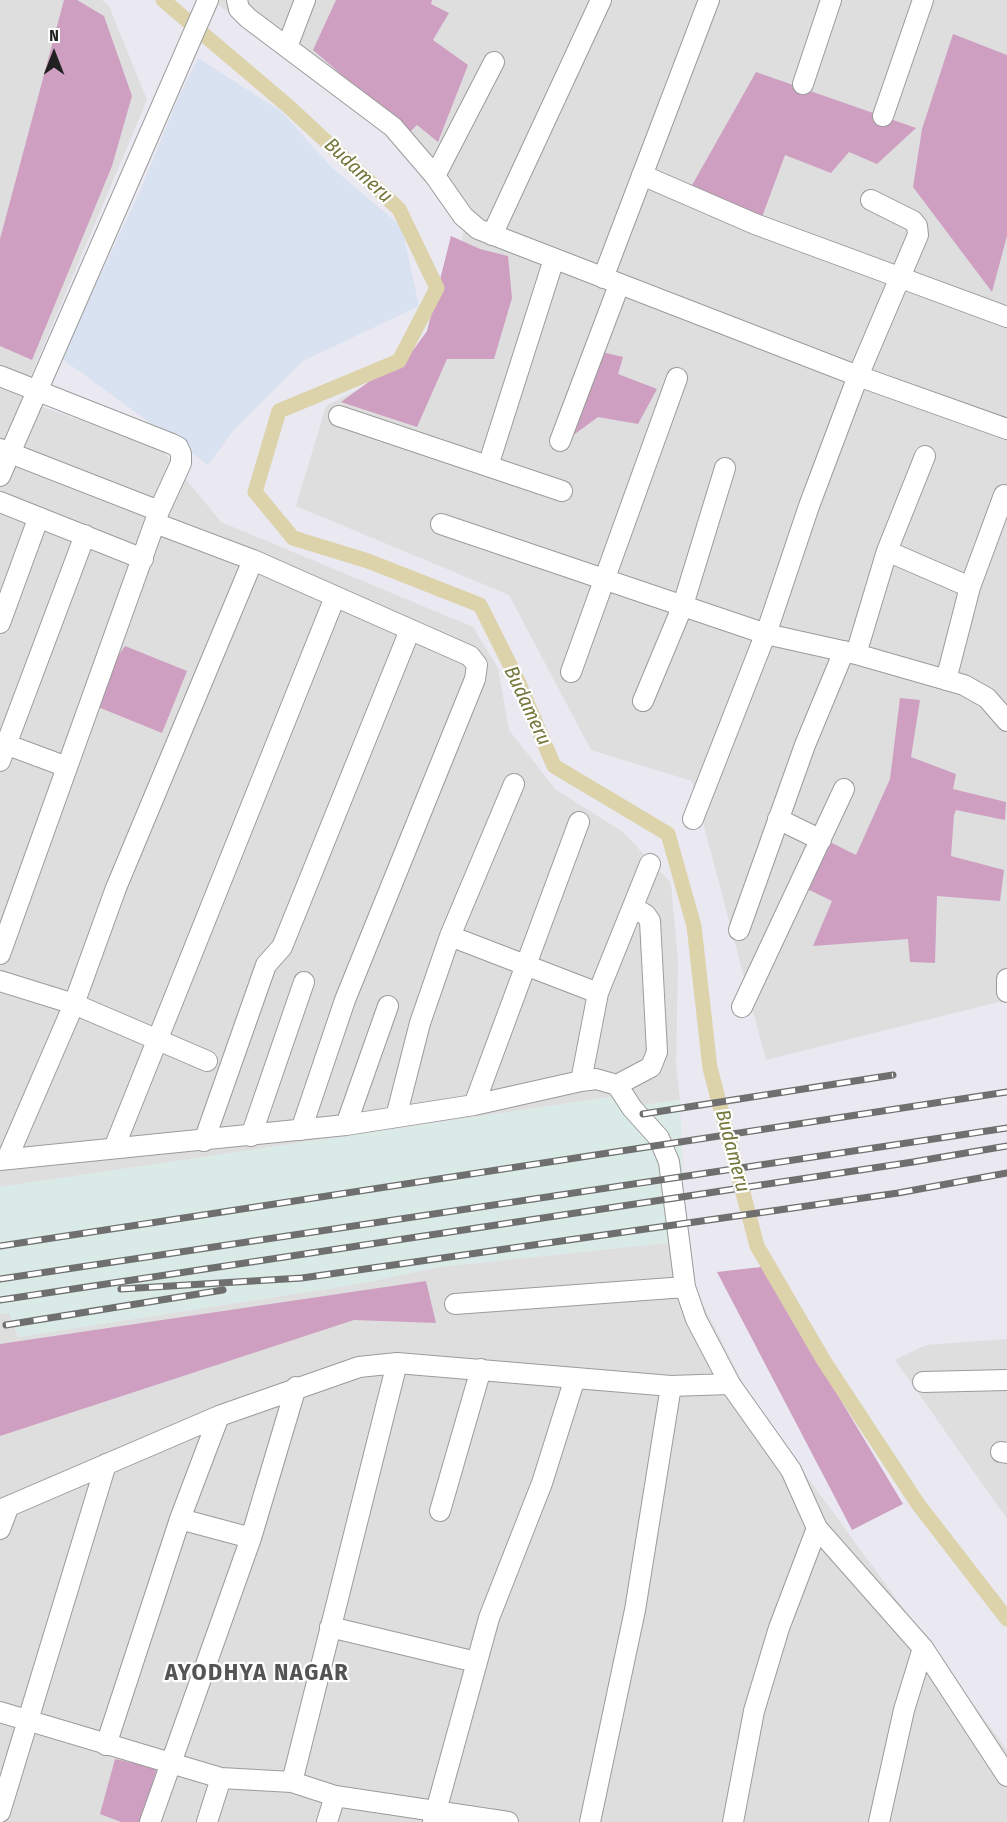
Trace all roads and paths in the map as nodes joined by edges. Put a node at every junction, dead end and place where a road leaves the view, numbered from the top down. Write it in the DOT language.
graph roads {
  1 [pos="208,0"];
  2 [pos="237,0"];
  3 [pos="305,0"];
  4 [pos="601,0"];
  5 [pos="709,0"];
  6 [pos="831,0"];
  7 [pos="923,0"];
  8 [pos="287,47"];
  9 [pos="494,62"];
  10 [pos="803,84"];
  11 [pos="883,116"];
  12 [pos="642,175"];
  13 [pos="435,176"];
  14 [pos="871,200"];
  15 [pos="492,235"];
  16 [pos="554,260"];
  17 [pos="898,279"];
  18 [pos="611,281"];
  19 [pos="1007,318"];
  20 [pos="0,376"];
  21 [pos="858,376"];
  22 [pos="677,378"];
  23 [pos="39,391"];
  24 [pos="339,416"];
  25 [pos="1007,429"];
  26 [pos="560,441"];
  27 [pos="4,451"];
  28 [pos="925,456"];
  29 [pos="488,466"];
  30 [pos="725,468"];
  31 [pos="0,476"];
  32 [pos="562,491"];
  33 [pos="1004,495"];
  34 [pos="0,502"];
  35 [pos="157,517"];
  36 [pos="38,519"];
  37 [pos="441,524"];
  38 [pos="85,536"];
  39 [pos="887,550"];
  40 [pos="143,559"];
  41 [pos="253,560"];
  42 [pos="604,579"];
  43 [pos="970,587"];
  44 [pos="335,597"];
  45 [pos="683,605"];
  46 [pos="0,623"];
  47 [pos="410,630"];
  48 [pos="766,634"];
  49 [pos="850,652"];
  50 [pos="571,672"];
  51 [pos="946,680"];
  52 [pos="643,701"];
  53 [pos="1007,721"];
  54 [pos="2,749"];
  55 [pos="68,767"];
  56 [pos="514,783"];
  57 [pos="844,789"];
  58 [pos="693,819"];
  59 [pos="778,819"];
  60 [pos="579,822"];
  61 [pos="821,840"];
  62 [pos="650,864"];
  63 [pos="633,907"];
  64 [pos="740,930"];
  65 [pos="450,936"];
  66 [pos="0,954"];
  67 [pos="525,966"];
  68 [pos="1007,979"];
  69 [pos="0,981"];
  70 [pos="304,982"];
  71 [pos="1007,992"];
  72 [pos="598,993"];
  73 [pos="74,1004"];
  74 [pos="388,1006"];
  75 [pos="742,1007"];
  76 [pos="159,1040"];
  77 [pos="207,1061"];
  78 [pos="581,1081"];
  79 [pos="616,1085"];
  80 [pos="474,1105"];
  81 [pos="396,1117"];
  82 [pos="346,1125"];
  83 [pos="301,1130"];
  84 [pos="251,1136"];
  85 [pos="204,1141"];
  86 [pos="114,1149"];
  87 [pos="4,1159"];
  88 [pos="685,1287"];
  89 [pos="454,1304"];
  90 [pos="397,1363"];
  91 [pos="481,1369"];
  92 [pos="574,1378"];
  93 [pos="1007,1380"];
  94 [pos="923,1382"];
  95 [pos="730,1384"];
  96 [pos="671,1386"];
  97 [pos="296,1387"];
  98 [pos="219,1416"];
  99 [pos="106,1464"];
  100 [pos="4,1509"];
  101 [pos="441,1511"];
  102 [pos="180,1519"];
  103 [pos="817,1528"];
  104 [pos="0,1529"];
  105 [pos="251,1538"];
  106 [pos="330,1627"];
  107 [pos="923,1648"];
  108 [pos="477,1662"];
  109 [pos="0,1712"];
  110 [pos="27,1721"];
  111 [pos="106,1746"];
  112 [pos="169,1764"];
  113 [pos="1007,1776"];
  114 [pos="221,1779"];
  115 [pos="292,1782"];
  116 [pos="335,1796"];
  117 [pos="0,1812"];
  118 [pos="435,1817"];
  119 [pos="150,1822"];
  120 [pos="207,1822"];
  121 [pos="327,1822"];
  122 [pos="508,1822"];
  123 [pos="590,1822"];
  124 [pos="733,1822"];
  125 [pos="879,1822"];
  1 -- 23 [label="street"];
  2 -- 8 [label="street"];
  3 -- 8 [label="street"];
  4 -- 15 [label="street"];
  5 -- 12 [label="street"];
  6 -- 10 [label="street"];
  7 -- 11 [label="street"];
  8 -- 13 [label="street"];
  9 -- 13 [label="street"];
  12 -- 17 [label="street"];
  12 -- 18 [label="street"];
  13 -- 15 [label="street"];
  14 -- 17 [label="street"];
  15 -- 16 [label="street"];
  16 -- 18 [label="street"];
  16 -- 29 [label="street"];
  17 -- 19 [label="street"];
  17 -- 21 [label="street"];
  18 -- 21 [label="street"];
  18 -- 26 [label="street"];
  20 -- 23 [label="street"];
  21 -- 25 [label="street"];
  21 -- 48 [label="street"];
  22 -- 42 [label="street"];
  23 -- 27 [label="street"];
  23 -- 35 [label="street"];
  24 -- 29 [label="street"];
  27 -- 31 [label="street"];
  27 -- 35 [label="street"];
  28 -- 39 [label="street"];
  29 -- 32 [label="street"];
  30 -- 45 [label="street"];
  33 -- 43 [label="street"];
  34 -- 36 [label="street"];
  35 -- 40 [label="street"];
  35 -- 41 [label="street"];
  36 -- 38 [label="street"];
  36 -- 46 [label="street"];
  37 -- 42 [label="street"];
  38 -- 40 [label="street"];
  38 -- 54 [label="street"];
  39 -- 43 [label="street"];
  39 -- 49 [label="street"];
  40 -- 55 [label="street"];
  41 -- 44 [label="street"];
  41 -- 73 [label="street"];
  42 -- 45 [label="street"];
  42 -- 50 [label="street"];
  43 -- 51 [label="street"];
  44 -- 47 [label="street"];
  44 -- 76 [label="street"];
  45 -- 48 [label="street"];
  45 -- 52 [label="street"];
  47 -- 83 [label="street"];
  47 -- 85 [label="street"];
  48 -- 49 [label="street"];
  48 -- 58 [label="street"];
  49 -- 51 [label="street"];
  49 -- 59 [label="street"];
  51 -- 53 [label="street"];
  54 -- 55 [label="street"];
  55 -- 66 [label="street"];
  56 -- 65 [label="street"];
  57 -- 61 [label="street"];
  59 -- 61 [label="street"];
  59 -- 64 [label="street"];
  60 -- 67 [label="street"];
  61 -- 75 [label="street"];
  62 -- 63 [label="street"];
  63 -- 72 [label="street"];
  63 -- 79 [label="street"];
  65 -- 67 [label="street"];
  65 -- 81 [label="street"];
  67 -- 72 [label="street"];
  67 -- 80 [label="street"];
  68 -- 71 [label="street"];
  69 -- 73 [label="street"];
  70 -- 84 [label="street"];
  72 -- 78 [label="street"];
  73 -- 76 [label="street"];
  73 -- 87 [label="street"];
  74 -- 82 [label="street"];
  76 -- 77 [label="street"];
  76 -- 86 [label="street"];
  78 -- 79 [label="street"];
  78 -- 80 [label="street"];
  79 -- 88 [label="street"];
  80 -- 81 [label="street"];
  81 -- 82 [label="street"];
  82 -- 83 [label="street"];
  83 -- 84 [label="street"];
  84 -- 85 [label="street"];
  85 -- 86 [label="street"];
  86 -- 87 [label="street"];
  88 -- 89 [label="street"];
  88 -- 95 [label="street"];
  90 -- 91 [label="street"];
  90 -- 97 [label="street"];
  90 -- 106 [label="street"];
  91 -- 92 [label="street"];
  91 -- 101 [label="street"];
  92 -- 96 [label="street"];
  92 -- 108 [label="street"];
  93 -- 94 [label="street"];
  95 -- 96 [label="street"];
  95 -- 103 [label="street"];
  96 -- 123 [label="street"];
  97 -- 98 [label="street"];
  97 -- 105 [label="street"];
  98 -- 99 [label="street"];
  98 -- 102 [label="street"];
  99 -- 100 [label="street"];
  99 -- 110 [label="street"];
  100 -- 104 [label="street"];
  102 -- 105 [label="street"];
  102 -- 111 [label="street"];
  103 -- 107 [label="street"];
  103 -- 124 [label="street"];
  105 -- 112 [label="street"];
  106 -- 108 [label="street"];
  106 -- 115 [label="street"];
  107 -- 113 [label="street"];
  107 -- 125 [label="street"];
  108 -- 118 [label="street"];
  109 -- 110 [label="street"];
  110 -- 111 [label="street"];
  110 -- 117 [label="street"];
  111 -- 112 [label="street"];
  112 -- 114 [label="street"];
  112 -- 119 [label="street"];
  114 -- 115 [label="street"];
  114 -- 120 [label="street"];
  115 -- 116 [label="street"];
  116 -- 118 [label="street"];
  116 -- 121 [label="street"];
  118 -- 122 [label="street"];
}
